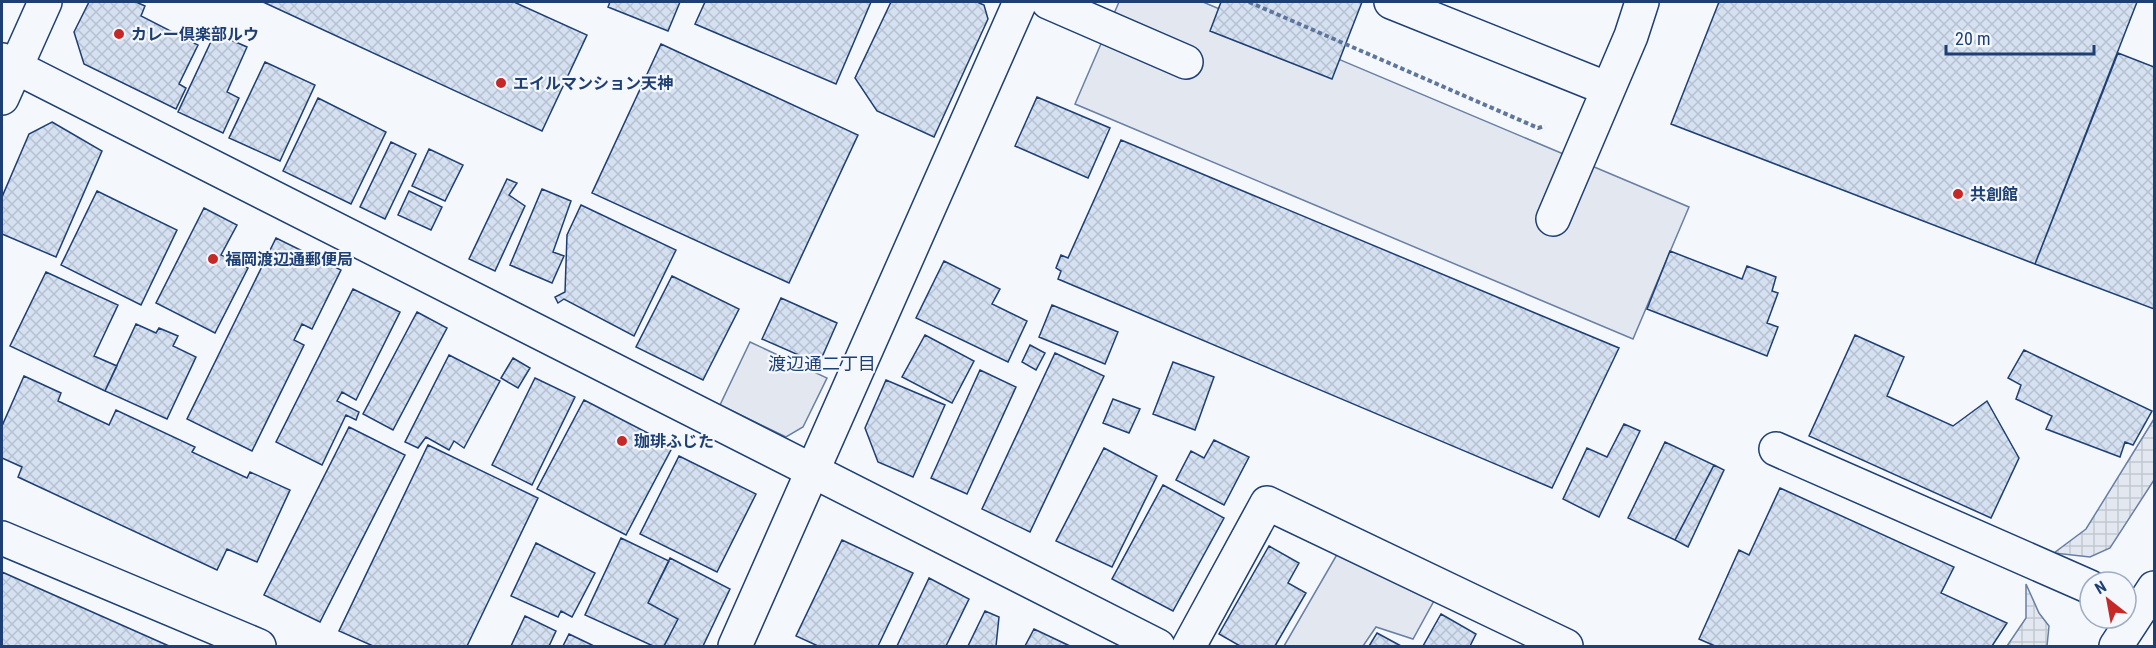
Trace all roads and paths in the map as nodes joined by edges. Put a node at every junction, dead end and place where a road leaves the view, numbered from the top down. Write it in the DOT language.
graph roads {
  1 [pos="45,2"];
  2 [pos="1020,2"];
  3 [pos="1048,2"];
  4 [pos="1249,2"];
  5 [pos="1391,2"];
  6 [pos="1642,2"];
  7 [pos="1185,62"];
  8 [pos="9,63"];
  9 [pos="1595,84"];
  10 [pos="2,98"];
  11 [pos="1553,219"];
  12 [pos="1776,449"];
  13 [pos="813,473"];
  14 [pos="2,538"];
  15 [pos="2078,582"];
  16 [pos="2140,600"];
  17 [pos="258,646"];
  18 [pos="735,646"];
  19 [pos="1158,646"];
  20 [pos="1189,646"];
  21 [pos="1566,646"];
  22 [pos="2116,646"];
  1 -- 8 [label="street"];
  2 -- 13 [label="street"];
  3 -- 7 [label="street"];
  4 -- 9 [label="path"];
  5 -- 9 [label="street"];
  6 -- 9 [label="street"];
  8 -- 10 [label="street"];
  8 -- 13 [label="street"];
  9 -- 11 [label="street"];
  12 -- 15 [label="street"];
  13 -- 18 [label="street"];
  13 -- 19 [label="street"];
  14 -- 17 [label="street"];
  16 -- 22 [label="street"];
  20 -- 21 [label="street"];
}
